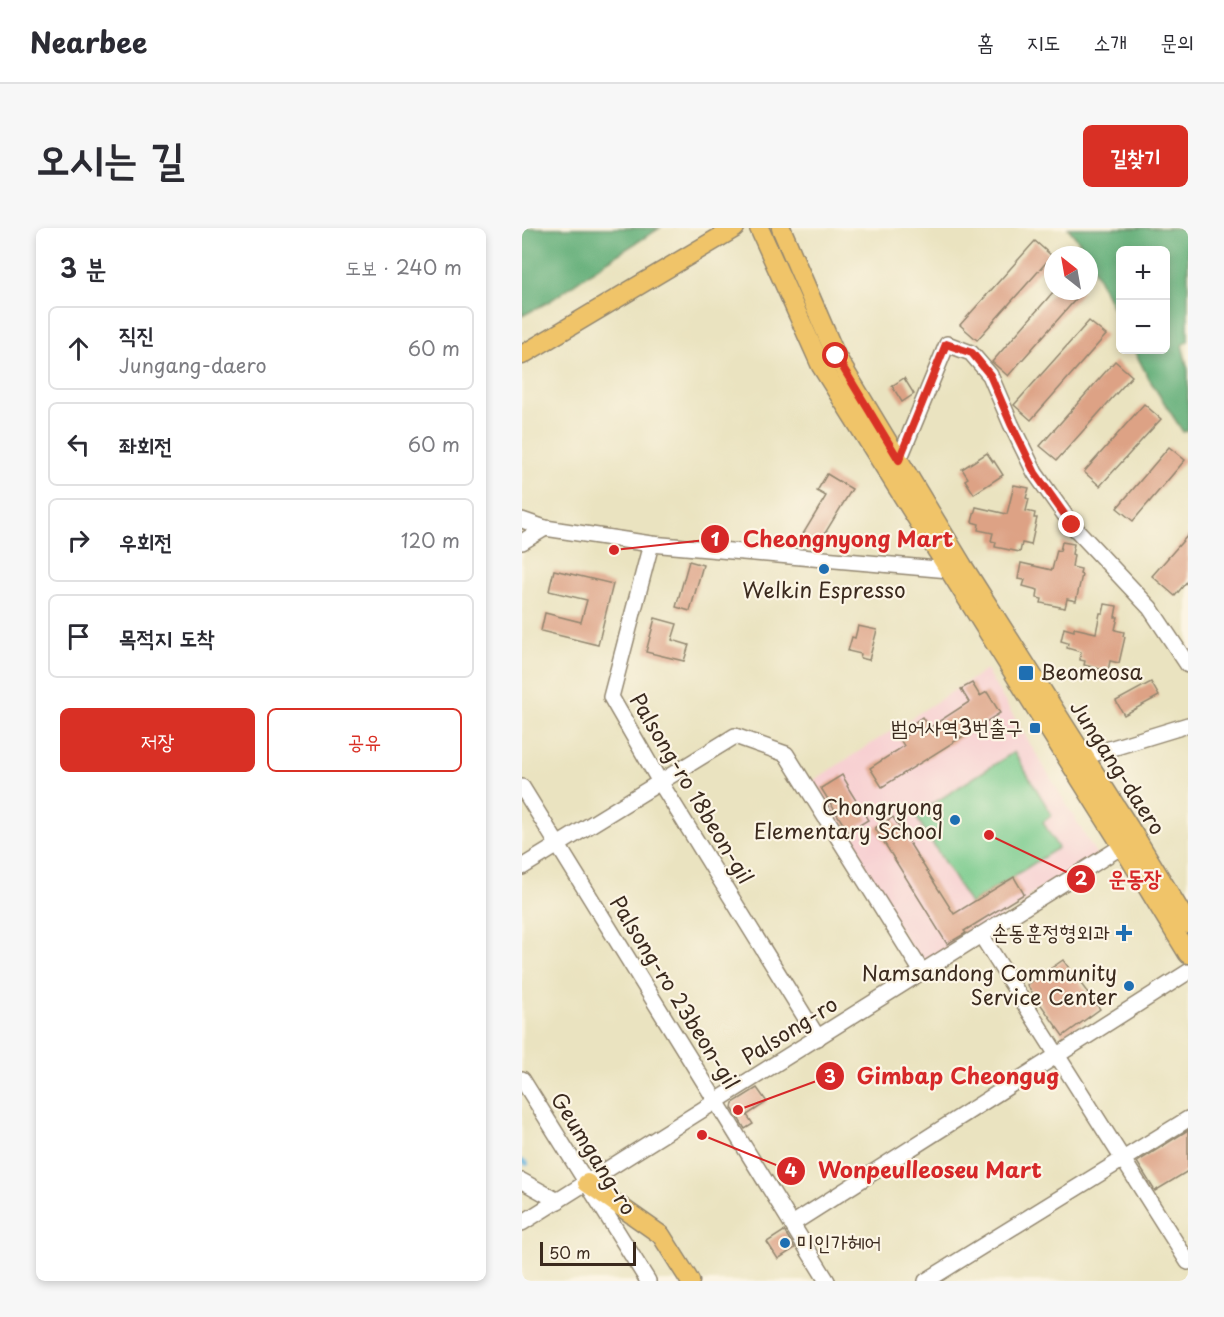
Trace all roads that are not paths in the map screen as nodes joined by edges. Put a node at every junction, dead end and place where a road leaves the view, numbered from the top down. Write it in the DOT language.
graph roads {
  1 [pos="735,228"];
  2 [pos="759,228"];
  3 [pos="781,228"];
  4 [pos="522,355"];
  5 [pos="899,460"];
  6 [pos="522,520"];
  7 [pos="545,528"];
  8 [pos="522,542"];
  9 [pos="651,544"];
  10 [pos="949,570"];
  11 [pos="1188,665"];
  12 [pos="1188,725"];
  13 [pos="1083,757"];
  14 [pos="660,782"];
  15 [pos="522,787"];
  16 [pos="1129,842"];
  17 [pos="558,845"];
  18 [pos="522,867"];
  19 [pos="1188,924"];
  20 [pos="981,935"];
  21 [pos="1188,954"];
  22 [pos="922,972"];
  23 [pos="1188,972"];
  24 [pos="818,1038"];
  25 [pos="1057,1055"];
  26 [pos="522,1079"];
  27 [pos="717,1102"];
  28 [pos="1188,1119"];
  29 [pos="1124,1160"];
  30 [pos="522,1181"];
  31 [pos="587,1183"];
  32 [pos="558,1201"];
  33 [pos="522,1223"];
  34 [pos="792,1224"];
  35 [pos="1188,1262"];
  36 [pos="648,1281"];
  37 [pos="690,1281"];
  38 [pos="827,1281"];
  39 [pos="926,1281"];
  1 -- 4 [label="main road"];
  2 -- 10 [label="main road, Jungang-daero"];
  3 -- 5 [label="main road, Jungang-daero"];
  5 -- 11 [label="street"];
  5 -- 13 [label="main road, Jungang-daero"];
  6 -- 7 [label="street"];
  7 -- 8 [label="street"];
  7 -- 9 [label="street"];
  9 -- 10 [label="street"];
  9 -- 14 [label="street, Palsong-ro 18beon-gil"];
  10 -- 16 [label="main road, Jungang-daero"];
  12 -- 13 [label="street"];
  13 -- 16 [label="main road, Jungang-daero"];
  14 -- 17 [label="street"];
  14 -- 22 [label="street"];
  14 -- 24 [label="street, Palsong-ro 18beon-gil"];
  15 -- 17 [label="street, Palsong-ro 23beon-gil"];
  16 -- 19 [label="main road, Jungang-daero"];
  16 -- 20 [label="street, Palsong-ro"];
  16 -- 21 [label="main road, Jungang-daero"];
  17 -- 18 [label="street"];
  17 -- 27 [label="street, Palsong-ro 23beon-gil"];
  20 -- 22 [label="street, Palsong-ro"];
  20 -- 25 [label="street"];
  22 -- 24 [label="street, Palsong-ro"];
  23 -- 25 [label="street"];
  24 -- 27 [label="street, Palsong-ro"];
  25 -- 29 [label="street"];
  25 -- 34 [label="street"];
  26 -- 31 [label="street, Geumgang-ro"];
  27 -- 31 [label="street, Palsong-ro"];
  27 -- 34 [label="street, Palsong-ro 23beon-gil"];
  28 -- 29 [label="street"];
  29 -- 35 [label="street"];
  29 -- 39 [label="street"];
  30 -- 32 [label="street"];
  31 -- 32 [label="street, Palsong-ro"];
  31 -- 36 [label="street, Geumgang-ro"];
  31 -- 37 [label="main road"];
  32 -- 33 [label="street, Palsong-ro"];
  34 -- 38 [label="street, Palsong-ro 23beon-gil"];
}
